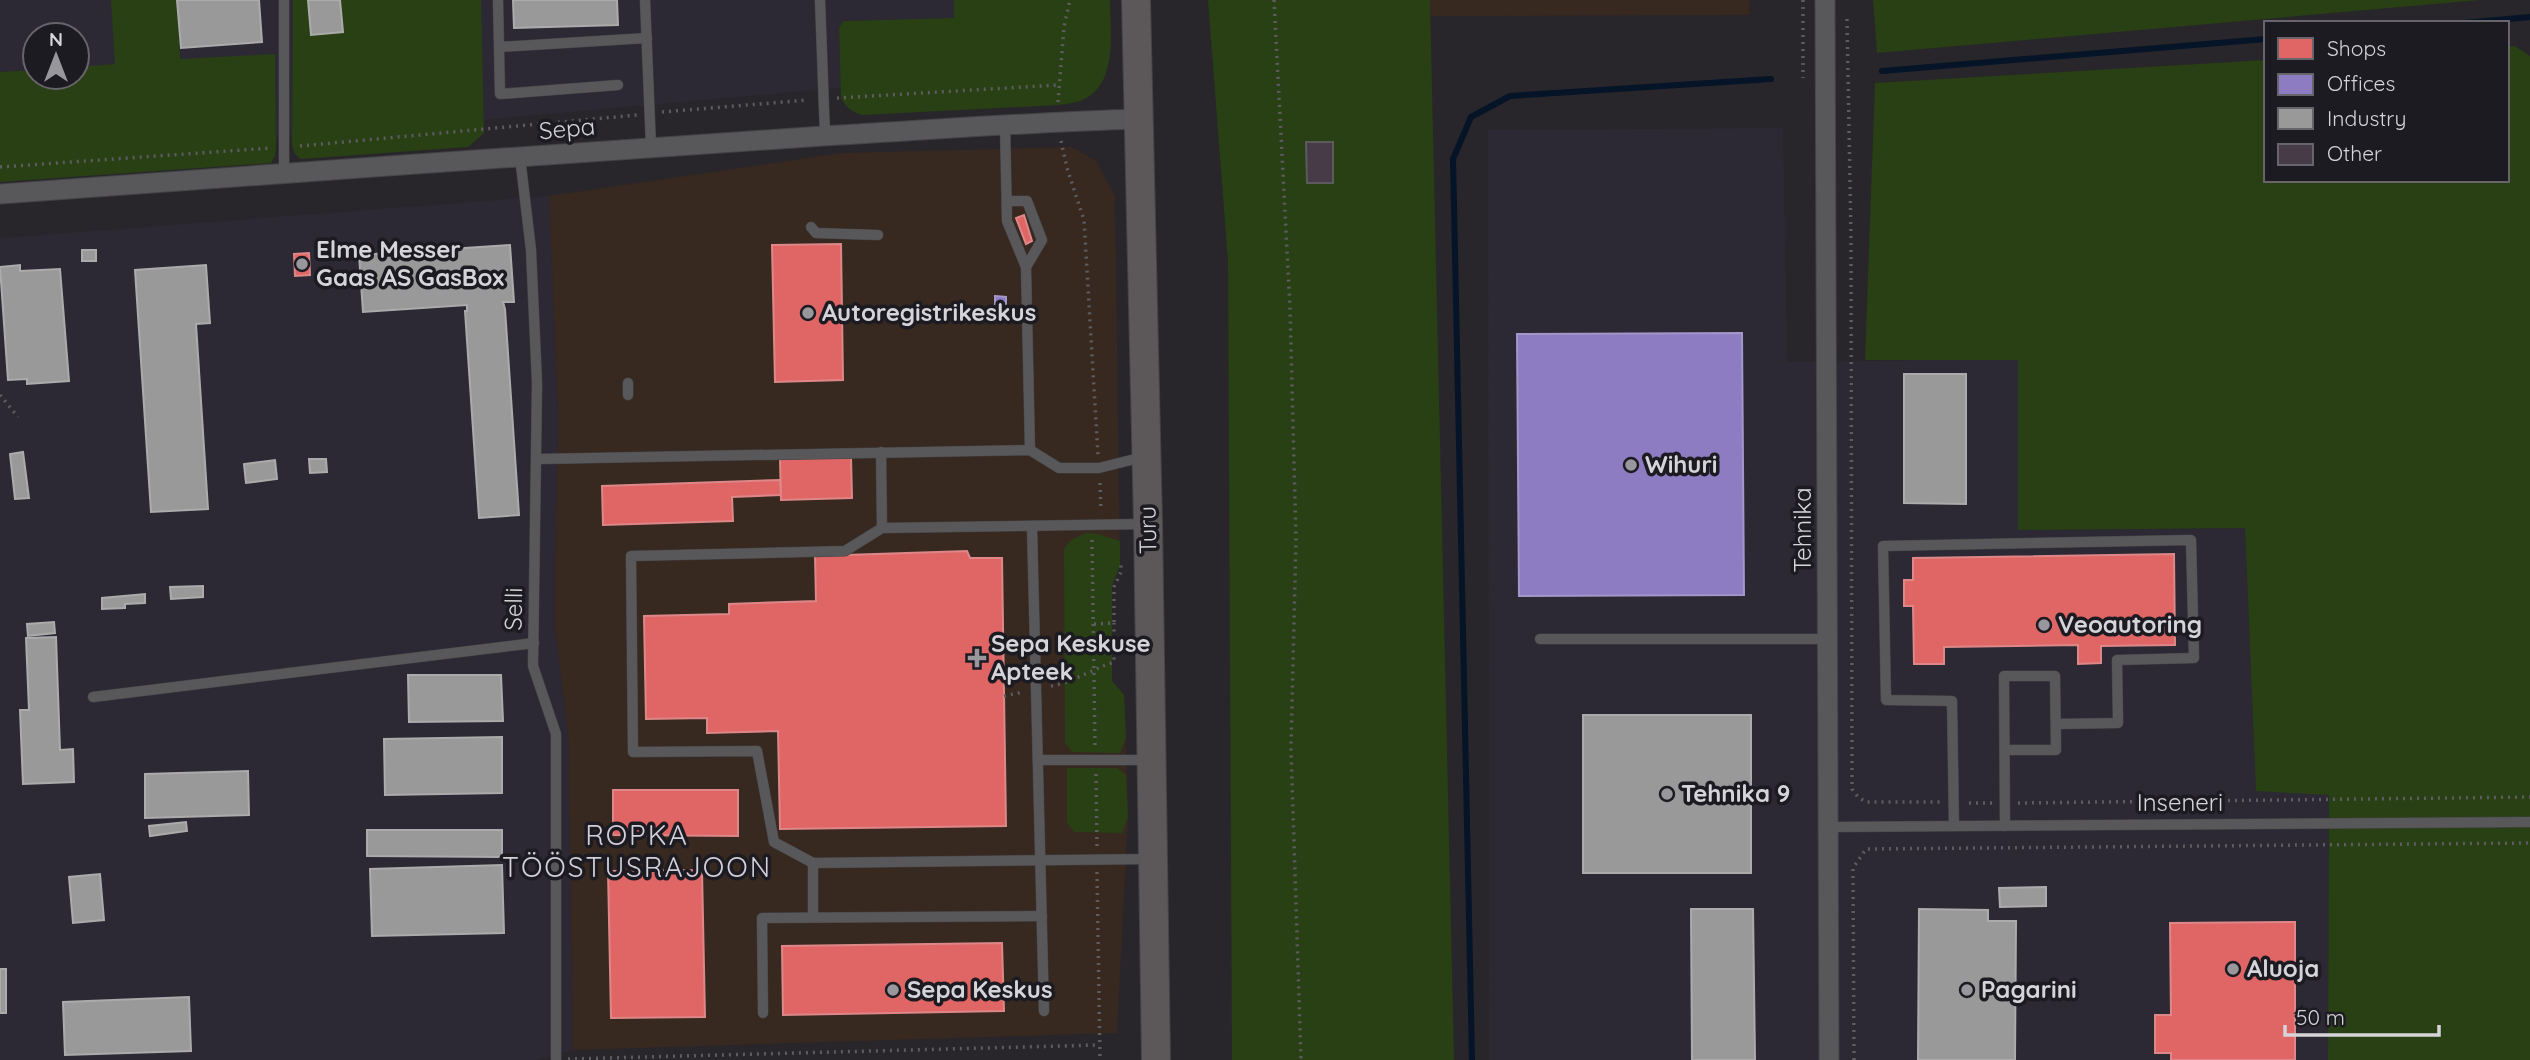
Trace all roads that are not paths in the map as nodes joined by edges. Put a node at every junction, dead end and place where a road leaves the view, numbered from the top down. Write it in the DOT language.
graph roads {
  1 [pos="284,0"];
  2 [pos="498,0"];
  3 [pos="645,0"];
  4 [pos="820,0"];
  5 [pos="1136,0"];
  6 [pos="1825,0"];
  7 [pos="647,38"];
  8 [pos="499,47"];
  9 [pos="618,85"];
  10 [pos="1138,119"];
  11 [pos="1005,125"];
  12 [pos="825,136"];
  13 [pos="651,147"];
  14 [pos="520,157"];
  15 [pos="284,175"];
  16 [pos="0,194"];
  17 [pos="1007,201"];
  18 [pos="811,226"];
  19 [pos="878,235"];
  20 [pos="1026,267"];
  21 [pos="628,383"];
  22 [pos="628,395"];
  23 [pos="1030,450"];
  24 [pos="881,453"];
  25 [pos="1146,457"];
  26 [pos="538,459"];
  27 [pos="1148,523"];
  28 [pos="1032,527"];
  29 [pos="882,528"];
  30 [pos="1540,639"];
  31 [pos="1829,639"];
  32 [pos="534,643"];
  33 [pos="93,697"];
  34 [pos="2056,724"];
  35 [pos="2005,750"];
  36 [pos="1038,760"];
  37 [pos="1150,760"];
  38 [pos="2530,822"];
  39 [pos="1954,826"];
  40 [pos="2005,826"];
  41 [pos="1830,827"];
  42 [pos="1152,859"];
  43 [pos="1041,860"];
  44 [pos="813,863"];
  45 [pos="1042,916"];
  46 [pos="813,918"];
  47 [pos="1044,1011"];
  48 [pos="763,1013"];
  49 [pos="556,1060"];
  50 [pos="1157,1060"];
  51 [pos="1829,1060"];
  1 -- 15 [label="lane"];
  2 -- 8 [label="lane"];
  3 -- 7 [label="lane"];
  4 -- 12 [label="lane"];
  5 -- 10 [label="main road, Turu"];
  6 -- 31 [label="street, Tehnika"];
  7 -- 8 [label="lane"];
  7 -- 13 [label="lane"];
  8 -- 9 [label="lane"];
  10 -- 11 [label="street, Sepa"];
  10 -- 25 [label="main road, Turu"];
  11 -- 12 [label="street, Sepa"];
  11 -- 17 [label="lane"];
  12 -- 13 [label="street, Sepa"];
  13 -- 14 [label="street, Sepa"];
  14 -- 15 [label="street, Sepa"];
  14 -- 26 [label="lane, Selli"];
  15 -- 16 [label="street, Sepa"];
  17 -- 20 [label="lane"];
  17 -- 20 [label="lane"];
  18 -- 19 [label="lane"];
  20 -- 23 [label="lane"];
  21 -- 22 [label="lane"];
  23 -- 24 [label="lane"];
  23 -- 25 [label="lane"];
  24 -- 26 [label="lane"];
  24 -- 29 [label="lane"];
  25 -- 27 [label="main road, Turu"];
  26 -- 32 [label="lane, Selli"];
  27 -- 28 [label="lane"];
  27 -- 37 [label="main road, Turu"];
  28 -- 29 [label="lane"];
  28 -- 36 [label="lane"];
  29 -- 44 [label="lane"];
  30 -- 31 [label="lane"];
  31 -- 41 [label="street, Tehnika"];
  32 -- 33 [label="lane"];
  32 -- 49 [label="lane, Selli"];
  34 -- 35 [label="lane"];
  34 -- 35 [label="lane"];
  34 -- 39 [label="lane"];
  35 -- 40 [label="lane"];
  36 -- 37 [label="lane"];
  36 -- 43 [label="lane"];
  37 -- 42 [label="main road, Turu"];
  38 -- 40 [label="lane, Inseneri"];
  39 -- 40 [label="lane, Inseneri"];
  39 -- 41 [label="lane, Inseneri"];
  41 -- 51 [label="street, Tehnika"];
  42 -- 43 [label="lane"];
  42 -- 50 [label="main road, Turu"];
  43 -- 44 [label="lane"];
  43 -- 45 [label="lane"];
  44 -- 46 [label="lane"];
  45 -- 46 [label="lane"];
  45 -- 47 [label="lane"];
  46 -- 48 [label="lane"];
}
